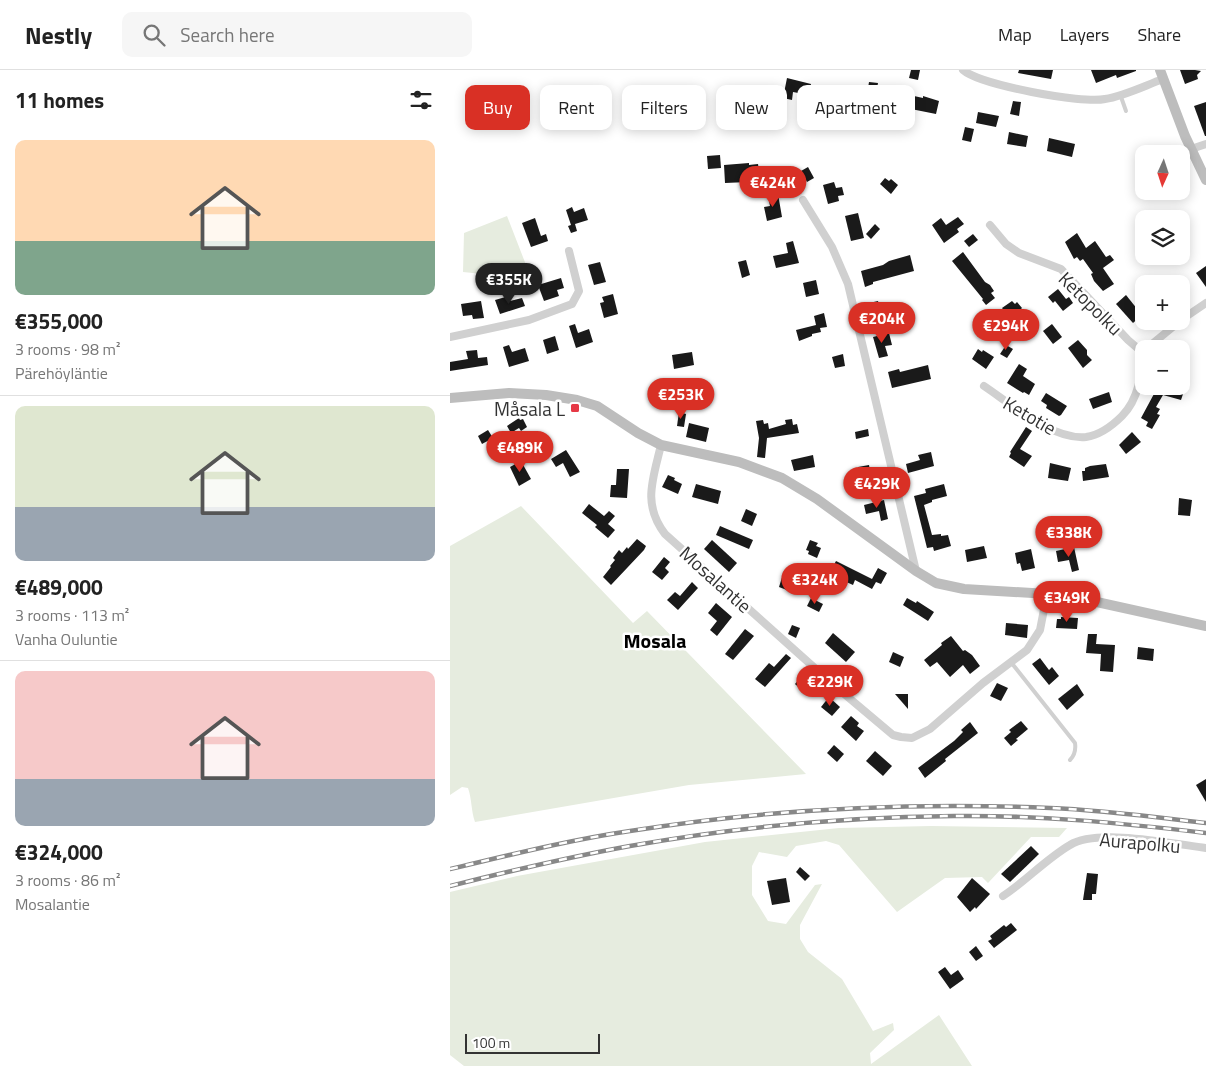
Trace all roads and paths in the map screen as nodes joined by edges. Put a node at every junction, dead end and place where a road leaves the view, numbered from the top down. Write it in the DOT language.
graph roads {
  1 [pos="963,70"];
  2 [pos="1161,75"];
  3 [pos="1120,94"];
  4 [pos="1126,111"];
  5 [pos="1206,144"];
  6 [pos="1191,149"];
  7 [pos="1206,180"];
  8 [pos="803,200"];
  9 [pos="990,225"];
  10 [pos="569,252"];
  11 [pos="1206,303"];
  12 [pos="1190,314"];
  13 [pos="1169,330"];
  14 [pos="450,337"];
  15 [pos="1156,340"];
  16 [pos="1135,344"];
  17 [pos="984,386"];
  18 [pos="1135,395"];
  19 [pos="450,398"];
  20 [pos="661,444"];
  21 [pos="916,570"];
  22 [pos="1047,594"];
  23 [pos="1206,626"];
  24 [pos="1010,661"];
  25 [pos="1070,760"];
  26 [pos="1206,848"];
  27 [pos="1003,896"];
  1 -- 3 [label="street"];
  2 -- 3 [label="street"];
  2 -- 6 [label="street"];
  3 -- 4 [label="lane"];
  5 -- 6 [label="street"];
  6 -- 7 [label="street"];
  8 -- 21 [label="street"];
  9 -- 16 [label="street, Ketopolku"];
  10 -- 14 [label="street"];
  11 -- 12 [label="street"];
  13 -- 15 [label="street"];
  17 -- 18 [label="street, Ketotie"];
  19 -- 20 [label="street"];
  20 -- 21 [label="street"];
  20 -- 24 [label="street, Mosalantie"];
  21 -- 22 [label="street"];
  22 -- 23 [label="street"];
  22 -- 24 [label="street, Mosalantie"];
  24 -- 25 [label="lane"];
  26 -- 27 [label="street, Aurapolku"];
}
